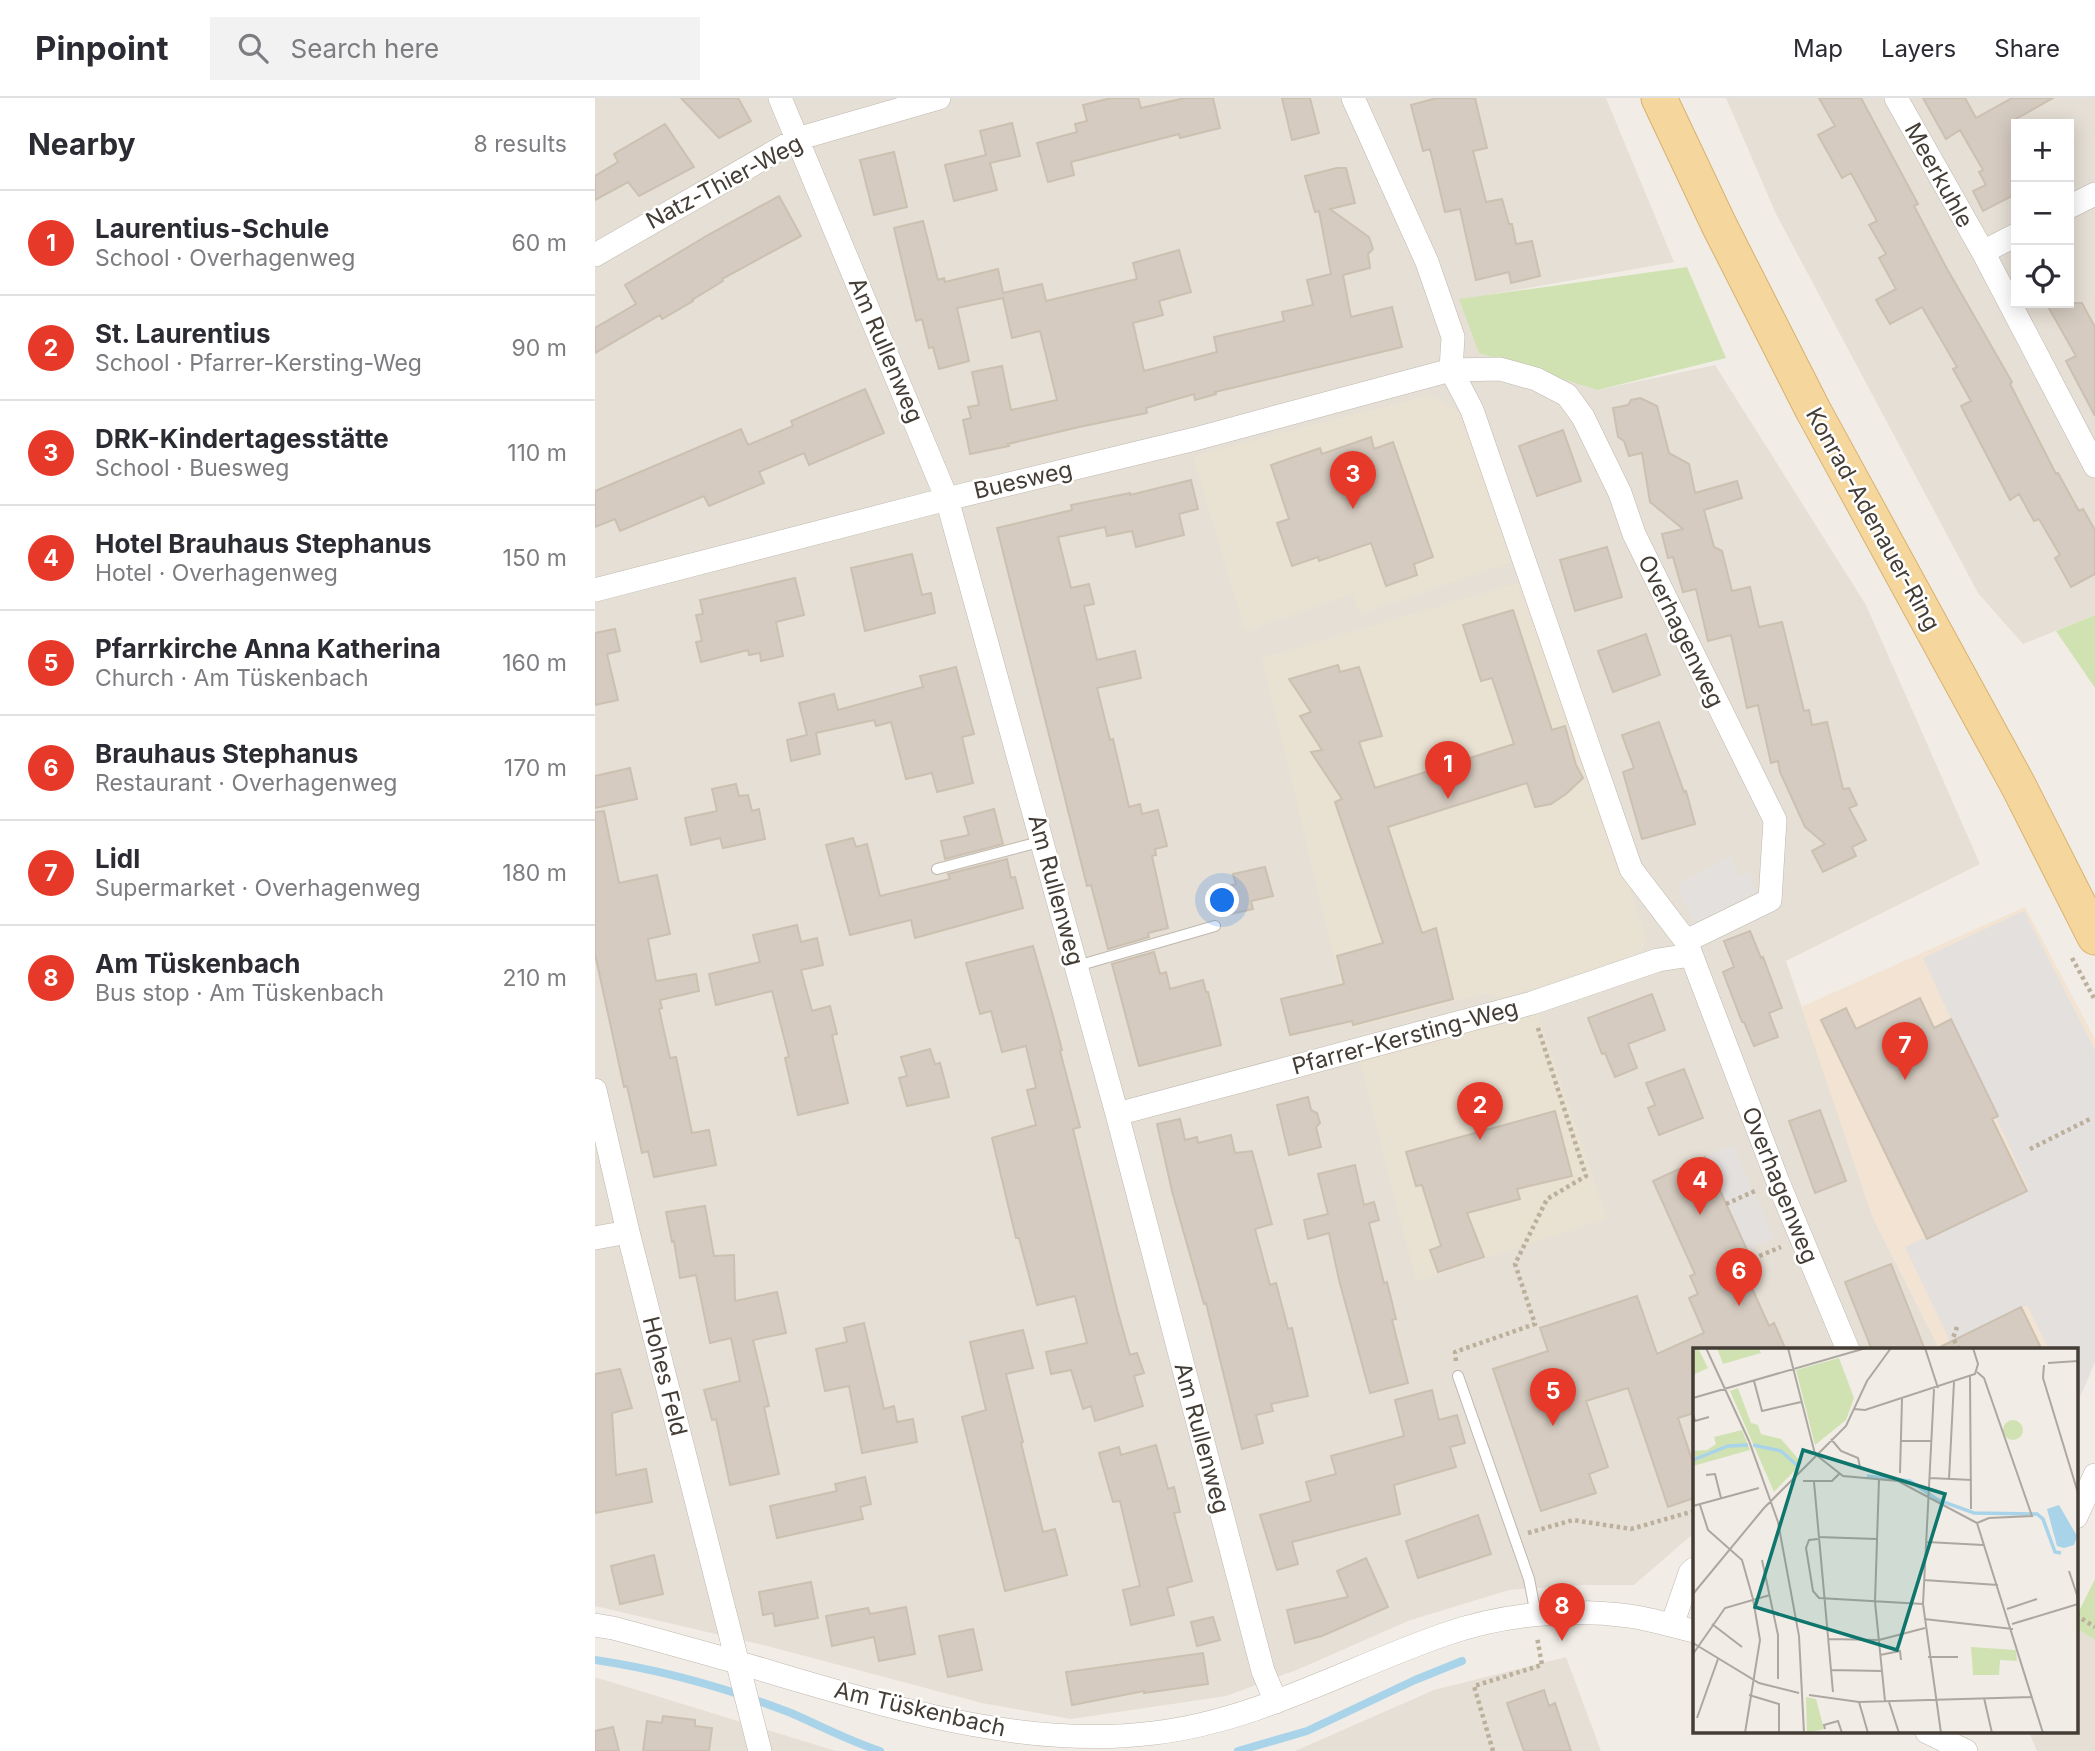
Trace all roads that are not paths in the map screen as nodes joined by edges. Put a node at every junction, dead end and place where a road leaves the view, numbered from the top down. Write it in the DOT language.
graph roads {
  1 [pos="780,98"];
  2 [pos="939,98"];
  3 [pos="1353,98"];
  4 [pos="1659,98"];
  5 [pos="1896,98"];
  6 [pos="797,139"];
  7 [pos="2095,194"];
  8 [pos="2074,204"];
  9 [pos="2011,238"];
  10 [pos="1983,252"];
  11 [pos="595,255"];
  12 [pos="1451,370"];
  13 [pos="2095,466"];
  14 [pos="947,499"];
  15 [pos="595,590"];
  16 [pos="1043,841"];
  17 [pos="937,869"];
  18 [pos="1215,926"];
  19 [pos="2095,937"];
  20 [pos="1688,948"];
  21 [pos="1077,966"];
  22 [pos="595,1090"];
  23 [pos="1117,1114"];
  24 [pos="628,1232"];
  25 [pos="595,1238"];
  26 [pos="1846,1348"];
  27 [pos="1458,1376"];
  28 [pos="2095,1475"];
  29 [pos="2077,1515"];
  30 [pos="1693,1570"];
  31 [pos="1536,1615"];
  32 [pos="595,1625"];
  33 [pos="1683,1628"];
  34 [pos="738,1667"];
  35 [pos="1276,1702"];
  36 [pos="1933,1734"];
  37 [pos="1967,1746"];
  38 [pos="760,1751"];
  1 -- 6 [label="street, Am Rullenweg"];
  2 -- 6 [label="street, Natz-Thier-Weg"];
  3 -- 12 [label="street, Overhagenweg"];
  4 -- 19 [label="main road, Konrad-Adenauer-Ring"];
  5 -- 10 [label="street, Meerkuhle"];
  6 -- 11 [label="street, Natz-Thier-Weg"];
  6 -- 14 [label="street, Am Rullenweg"];
  7 -- 8 [label="street"];
  9 -- 10 [label="street, Meerkuhle"];
  10 -- 13 [label="street, Meerkuhle"];
  12 -- 14 [label="street, Buesweg"];
  12 -- 20 [label="street, Overhagenweg"];
  12 -- 20 [label="street, Overhagenweg"];
  14 -- 15 [label="street, Buesweg"];
  14 -- 16 [label="street, Am Rullenweg"];
  16 -- 17 [label="lane"];
  16 -- 21 [label="street, Am Rullenweg"];
  18 -- 21 [label="lane"];
  20 -- 23 [label="street, Pfarrer-Kersting-Weg"];
  20 -- 26 [label="street, Overhagenweg"];
  21 -- 23 [label="street, Am Rullenweg"];
  22 -- 24 [label="street, Hohes Feld"];
  23 -- 35 [label="street, Am Rullenweg"];
  24 -- 25 [label="street"];
  24 -- 34 [label="street, Hohes Feld"];
  27 -- 31 [label="lane"];
  28 -- 29 [label="street"];
  30 -- 33 [label="street"];
  31 -- 33 [label="street, Am Tüskenbach"];
  31 -- 35 [label="street, Am Tüskenbach"];
  32 -- 34 [label="street, Am Tüskenbach"];
  34 -- 35 [label="street, Am Tüskenbach"];
  34 -- 38 [label="street, Hohes Feld"];
  36 -- 37 [label="street"];
}
